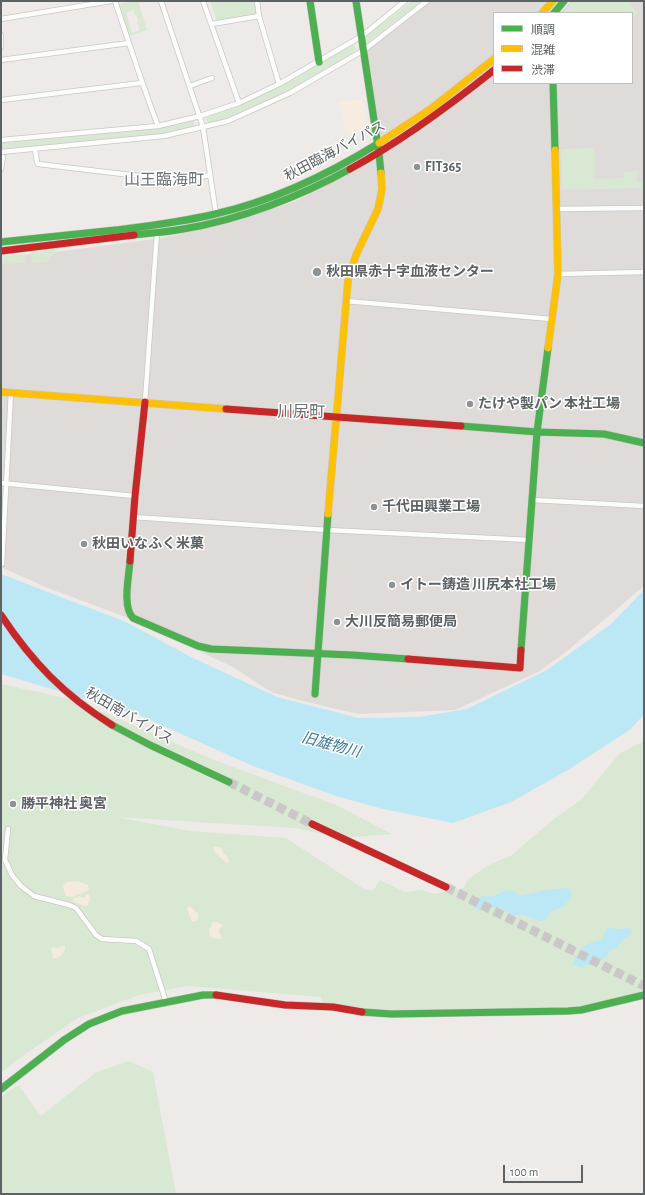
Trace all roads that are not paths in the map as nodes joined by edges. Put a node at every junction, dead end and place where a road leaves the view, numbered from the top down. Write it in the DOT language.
graph roads {
  1 [pos="111,1"];
  2 [pos="115,1"];
  3 [pos="160,1"];
  4 [pos="203,1"];
  5 [pos="257,1"];
  6 [pos="310,1"];
  7 [pos="356,1"];
  8 [pos="405,1"];
  9 [pos="427,1"];
  10 [pos="564,1"];
  11 [pos="550,2"];
  12 [pos="400,3"];
  13 [pos="543,12"];
  14 [pos="553,12"];
  15 [pos="554,12"];
  16 [pos="259,16"];
  17 [pos="1,19"];
  18 [pos="212,24"];
  19 [pos="1,35"];
  20 [pos="362,36"];
  21 [pos="129,43"];
  22 [pos="1,47"];
  23 [pos="364,50"];
  24 [pos="1,60"];
  25 [pos="493,60"];
  26 [pos="319,62"];
  27 [pos="493,71"];
  28 [pos="212,78"];
  29 [pos="142,83"];
  30 [pos="279,84"];
  31 [pos="553,84"];
  32 [pos="190,86"];
  33 [pos="1,100"];
  34 [pos="239,103"];
  35 [pos="200,116"];
  36 [pos="158,126"];
  37 [pos="203,127"];
  38 [pos="1,140"];
  39 [pos="378,145"];
  40 [pos="35,149"];
  41 [pos="379,153"];
  42 [pos="2,155"];
  43 [pos="1,169"];
  44 [pos="210,175"];
  45 [pos="644,208"];
  46 [pos="556,209"];
  47 [pos="216,214"];
  48 [pos="157,224"];
  49 [pos="157,233"];
  50 [pos="1,242"];
  51 [pos="1,251"];
  52 [pos="644,272"];
  53 [pos="558,274"];
  54 [pos="346,301"];
  55 [pos="551,319"];
  56 [pos="1,392"];
  57 [pos="11,392"];
  58 [pos="146,402"];
  59 [pos="336,416"];
  60 [pos="537,432"];
  61 [pos="644,443"];
  62 [pos="3,483"];
  63 [pos="135,496"];
  64 [pos="533,500"];
  65 [pos="644,506"];
  66 [pos="133,516"];
  67 [pos="327,530"];
  68 [pos="530,540"];
  69 [pos="2,564"];
  70 [pos="1,615"];
  71 [pos="319,653"];
  72 [pos="315,694"];
  73 [pos="229,782"];
  74 [pos="312,824"];
  75 [pos="8,828"];
  76 [pos="446,887"];
  77 [pos="644,995"];
  78 [pos="166,1002"];
  79 [pos="1,1089"];
  1 -- 17 [label="street"];
  2 -- 21 [label="street"];
  3 -- 32 [label="street"];
  4 -- 18 [label="street"];
  5 -- 16 [label="street"];
  6 -- 26 [label="main road"];
  7 -- 20 [label="main road"];
  8 -- 12 [label="street"];
  9 -- 23 [label="street"];
  10 -- 15 [label="main road"];
  11 -- 13 [label="main road"];
  11 -- 14 [label="street"];
  12 -- 20 [label="street"];
  16 -- 18 [label="street"];
  16 -- 30 [label="street"];
  18 -- 34 [label="street"];
  19 -- 22 [label="street"];
  20 -- 23 [label="main road"];
  20 -- 26 [label="street"];
  21 -- 24 [label="street"];
  21 -- 29 [label="street"];
  23 -- 37 [label="street"];
  23 -- 39 [label="main road"];
  25 -- 39 [label="main road, 秋田臨海バイパス"];
  26 -- 30 [label="street"];
  27 -- 41 [label="main road, 秋田臨海バイパス"];
  28 -- 32 [label="street"];
  29 -- 33 [label="street"];
  29 -- 36 [label="street"];
  30 -- 34 [label="street"];
  31 -- 46 [label="main road"];
  32 -- 35 [label="street"];
  34 -- 35 [label="street"];
  35 -- 36 [label="street"];
  35 -- 37 [label="street"];
  36 -- 38 [label="street"];
  37 -- 40 [label="street"];
  37 -- 44 [label="street"];
  39 -- 41 [label="main road"];
  39 -- 47 [label="main road, 秋田臨海バイパス"];
  40 -- 42 [label="street"];
  40 -- 44 [label="street"];
  41 -- 49 [label="main road, 秋田臨海バイパス"];
  41 -- 54 [label="main road"];
  42 -- 43 [label="street"];
  44 -- 47 [label="street"];
  45 -- 46 [label="street"];
  46 -- 53 [label="main road"];
  47 -- 48 [label="main road, 秋田臨海バイパス"];
  48 -- 49 [label="street"];
  48 -- 50 [label="main road, 秋田臨海バイパス"];
  49 -- 51 [label="main road, 秋田臨海バイパス"];
  49 -- 58 [label="street"];
  52 -- 53 [label="street"];
  53 -- 55 [label="main road"];
  54 -- 55 [label="street"];
  54 -- 59 [label="main road"];
  55 -- 60 [label="main road"];
  56 -- 57 [label="main road"];
  57 -- 58 [label="main road"];
  57 -- 62 [label="street"];
  58 -- 59 [label="main road"];
  58 -- 63 [label="main road"];
  59 -- 60 [label="main road"];
  59 -- 67 [label="main road"];
  60 -- 61 [label="main road"];
  60 -- 64 [label="main road"];
  62 -- 63 [label="street"];
  62 -- 69 [label="street"];
  63 -- 66 [label="main road"];
  64 -- 65 [label="street"];
  64 -- 68 [label="main road"];
  66 -- 67 [label="street"];
  66 -- 71 [label="main road"];
  67 -- 68 [label="street"];
  67 -- 71 [label="main road"];
  68 -- 71 [label="main road"];
  70 -- 73 [label="main road, 秋田南バイパス"];
  71 -- 72 [label="main road"];
  74 -- 76 [label="main road"];
  75 -- 78 [label="street"];
  77 -- 78 [label="main road"];
  78 -- 79 [label="main road"];
}
